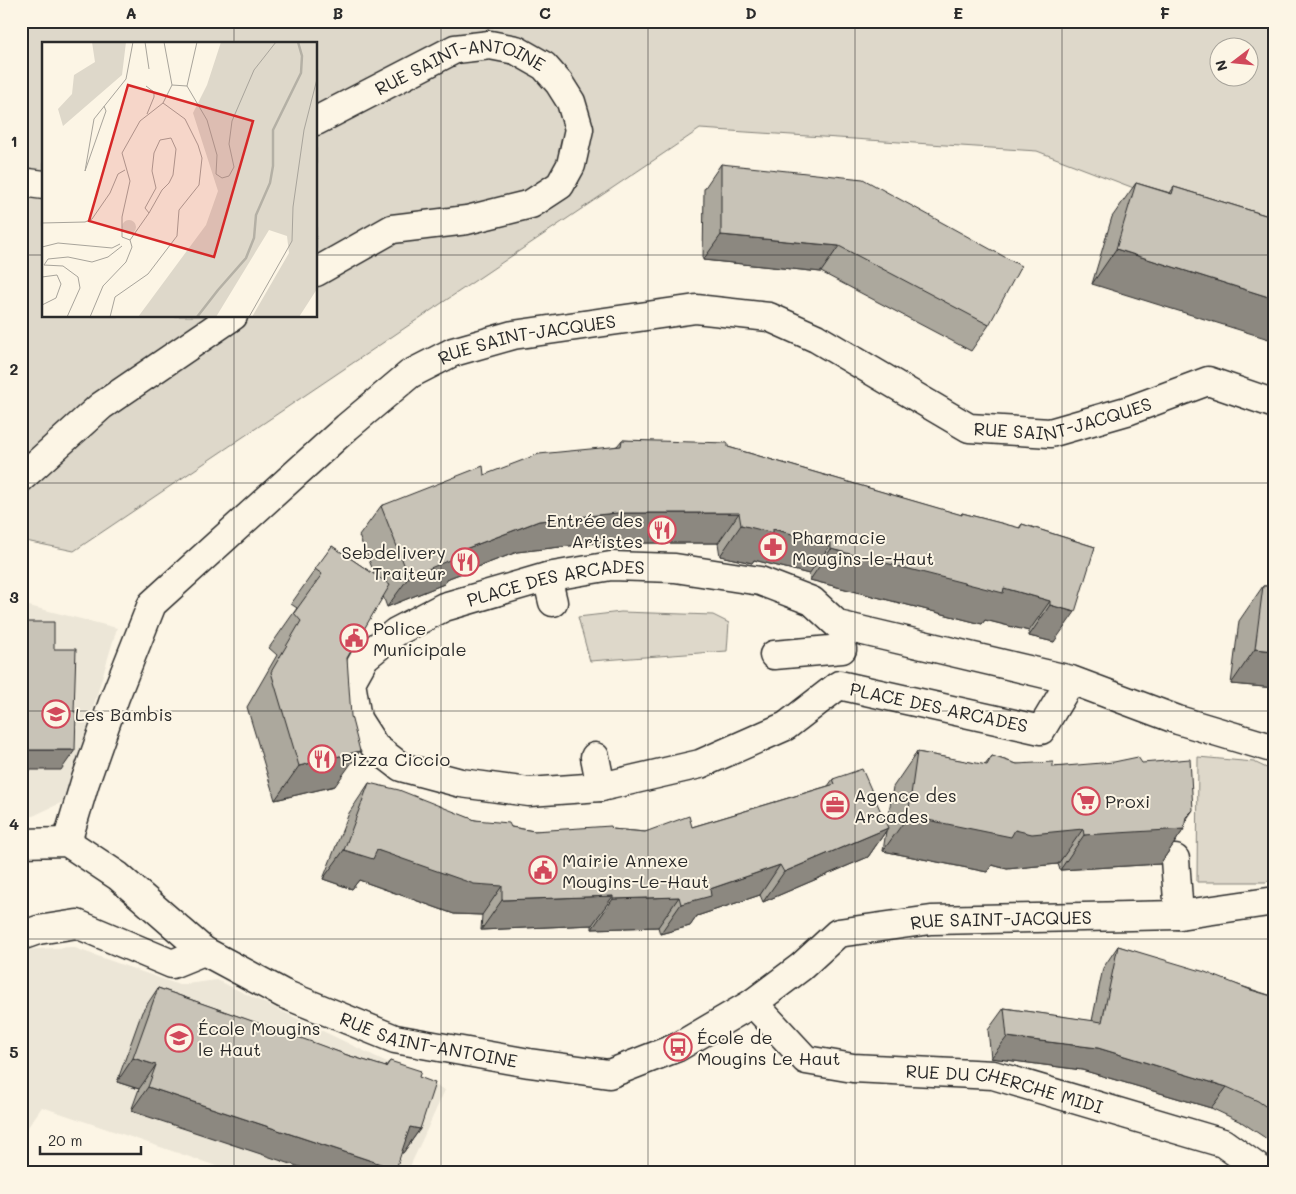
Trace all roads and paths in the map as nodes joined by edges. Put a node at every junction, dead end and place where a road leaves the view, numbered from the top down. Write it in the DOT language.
graph roads {
  1 [pos="318,120"];
  2 [pos="21,182"];
  3 [pos="42,185"];
  4 [pos="318,271"];
  5 [pos="230,318"];
  6 [pos="1275,404"];
  7 [pos="21,478"];
  8 [pos="840,637"];
  9 [pos="774,655"];
  10 [pos="1071,680"];
  11 [pos="839,685"];
  12 [pos="1275,748"];
  13 [pos="594,757"];
  14 [pos="602,787"];
  15 [pos="67,842"];
  16 [pos="21,843"];
  17 [pos="1176,859"];
  18 [pos="1275,901"];
  19 [pos="1179,916"];
  20 [pos="21,936"];
  21 [pos="204,951"];
  22 [pos="753,1003"];
  23 [pos="1265,1173"];
  1 -- 4 [label="street, RUE SAINT-ANTOINE"];
  2 -- 3 [label="street"];
  5 -- 7 [label="street"];
  6 -- 15 [label="street, RUE SAINT-JACQUES"];
  8 -- 9 [label="street"];
  8 -- 10 [label="street, PLACE DES ARCADES"];
  8 -- 11 [label="street, PLACE DES ARCADES"];
  8 -- 14 [label="street, PLACE DES ARCADES"];
  10 -- 11 [label="street, PLACE DES ARCADES"];
  10 -- 12 [label="street, PLACE DES ARCADES"];
  11 -- 14 [label="street, PLACE DES ARCADES"];
  13 -- 14 [label="street"];
  15 -- 16 [label="street"];
  15 -- 21 [label="street, RUE SAINT-ANTOINE"];
  17 -- 19 [label="street"];
  18 -- 19 [label="street, RUE SAINT-JACQUES"];
  19 -- 22 [label="street, RUE SAINT-JACQUES"];
  20 -- 21 [label="street"];
  21 -- 22 [label="street, RUE SAINT-ANTOINE"];
  22 -- 23 [label="street, RUE DU CHERCHE MIDI"];
}
